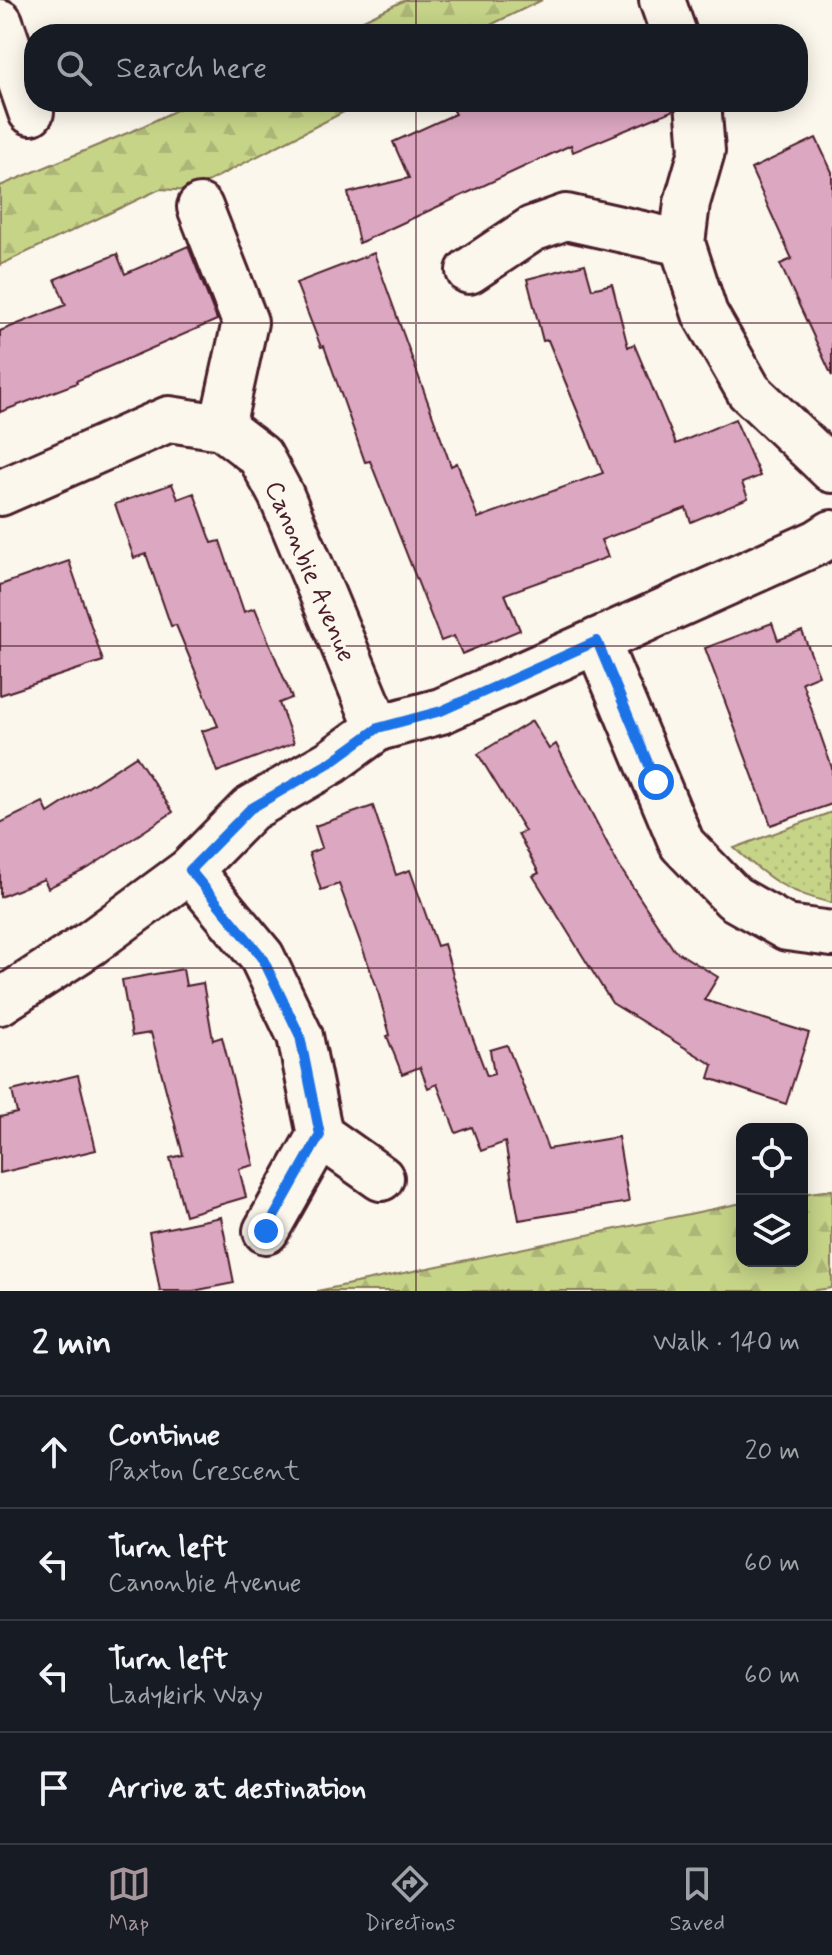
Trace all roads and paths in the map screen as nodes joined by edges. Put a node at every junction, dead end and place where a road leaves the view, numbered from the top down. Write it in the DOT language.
graph roads {
  1 [pos="662,0"];
  2 [pos="670,24"];
  3 [pos="2,33"];
  4 [pos="24,93"];
  5 [pos="699,112"];
  6 [pos="200,207"];
  7 [pos="682,243"];
  8 [pos="469,271"];
  9 [pos="222,427"];
  10 [pos="832,470"];
  11 [pos="0,493"];
  12 [pos="832,533"];
  13 [pos="597,641"];
  14 [pos="378,728"];
  15 [pos="190,870"];
  16 [pos="832,934"];
  17 [pos="0,1002"];
  18 [pos="320,1135"];
  19 [pos="381,1178"];
  20 [pos="266,1231"];
  1 -- 2 [label="street"];
  3 -- 4 [label="street"];
  5 -- 7 [label="street"];
  6 -- 9 [label="street"];
  7 -- 8 [label="street"];
  7 -- 10 [label="street"];
  9 -- 11 [label="street, Canonbie Avenue"];
  9 -- 14 [label="street, Canonbie Avenue"];
  12 -- 13 [label="street"];
  13 -- 14 [label="street"];
  13 -- 16 [label="street"];
  14 -- 15 [label="street"];
  15 -- 17 [label="street"];
  15 -- 18 [label="street"];
  18 -- 19 [label="street"];
  18 -- 20 [label="street"];
}
